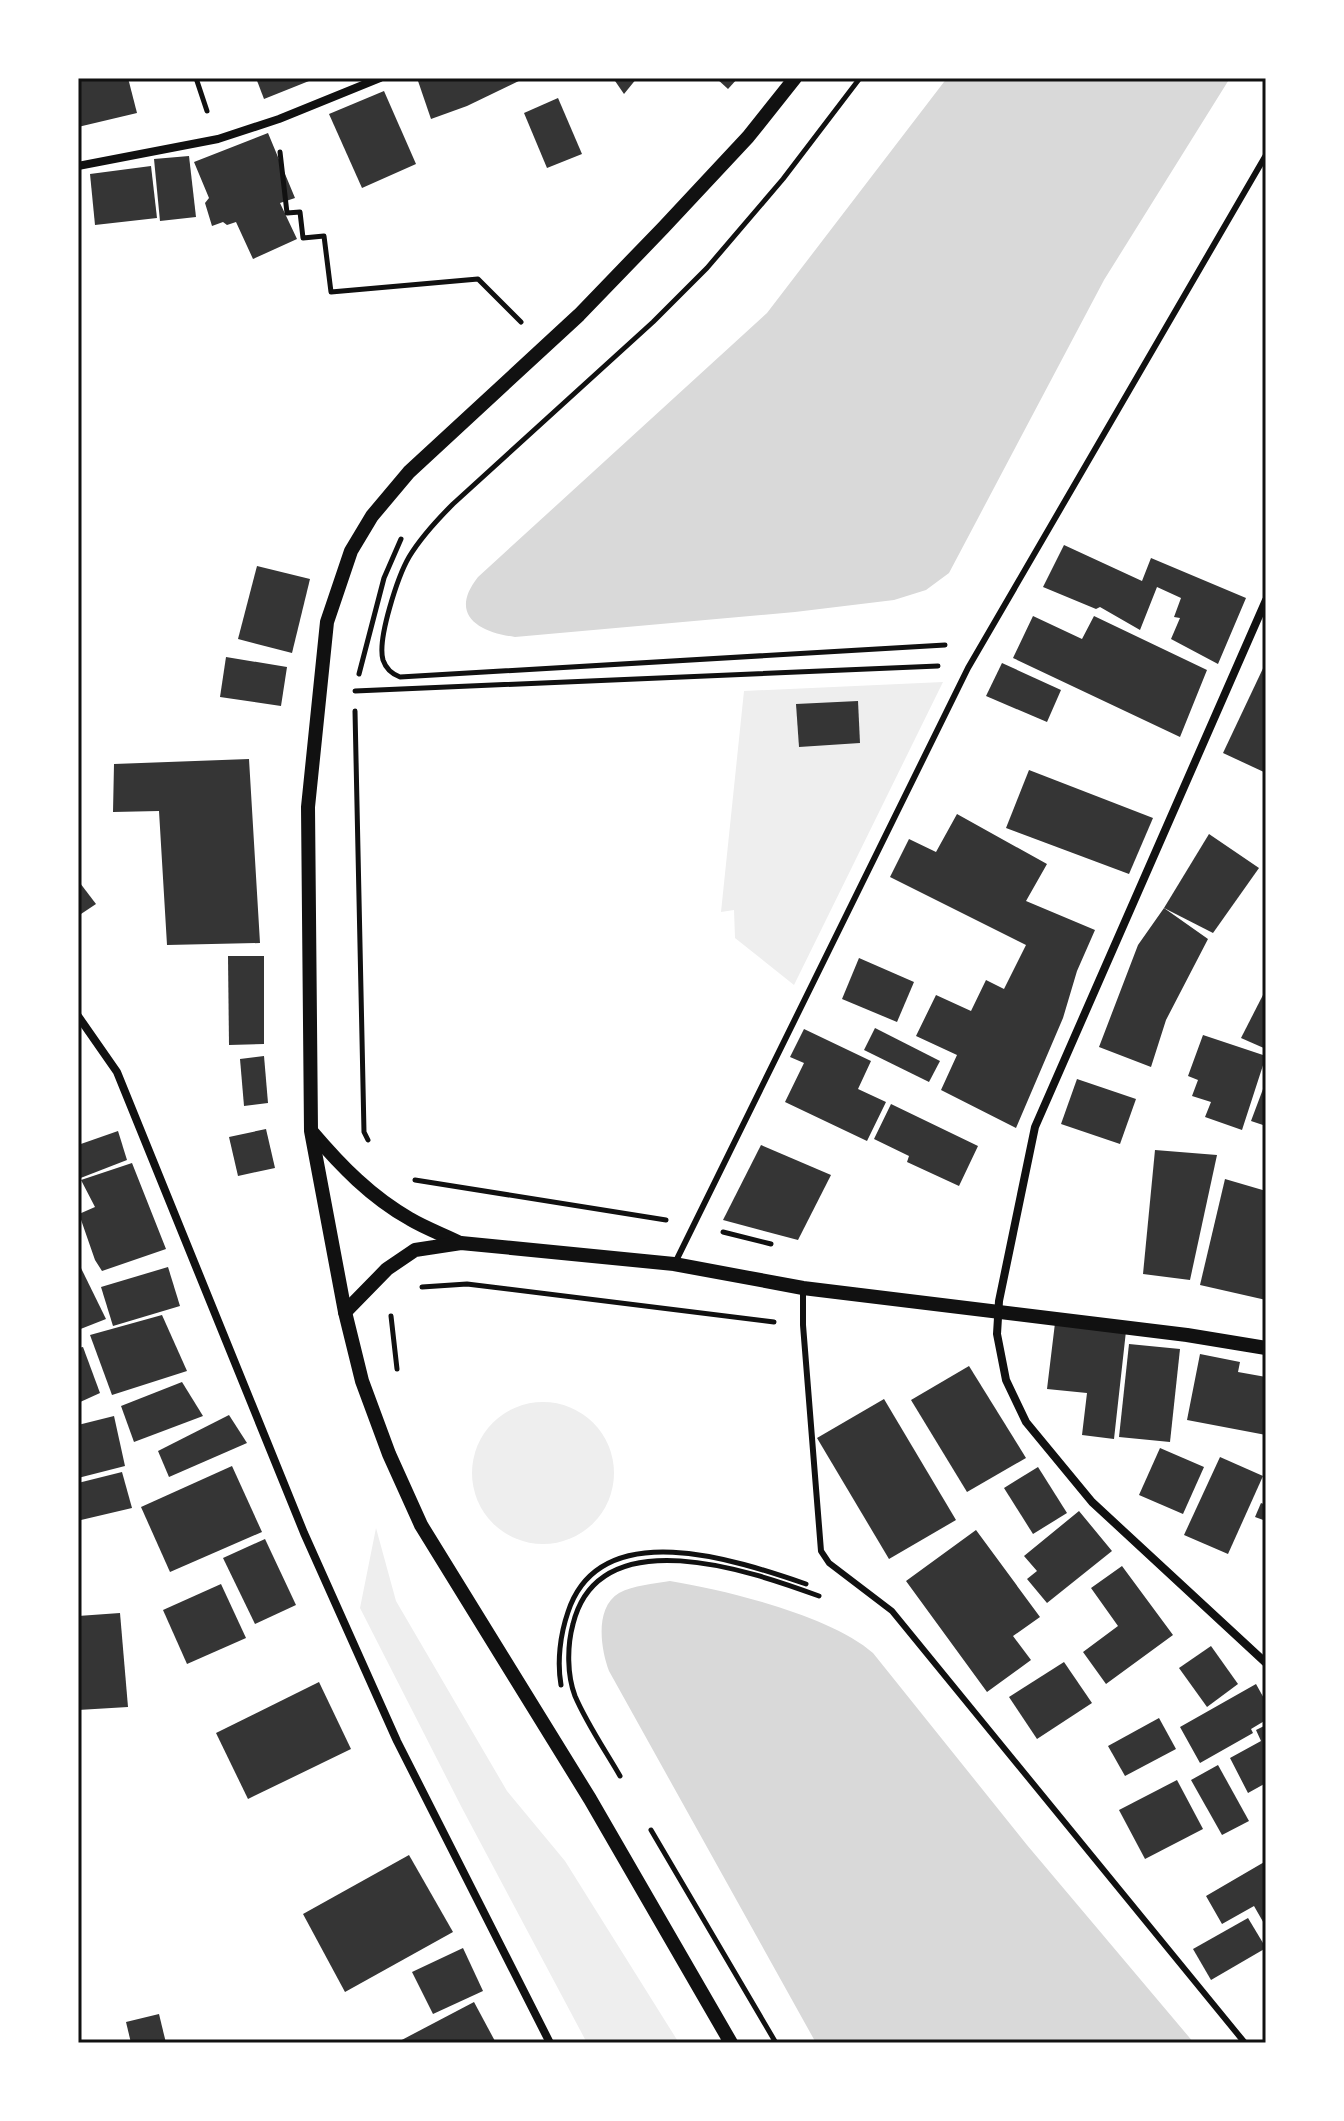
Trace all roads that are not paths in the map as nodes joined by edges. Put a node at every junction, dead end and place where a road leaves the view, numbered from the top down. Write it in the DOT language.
graph roads {
  1 [pos="380,78"];
  2 [pos="795,78"];
  3 [pos="1266,155"];
  4 [pos="78,166"];
  5 [pos="1266,600"];
  6 [pos="78,1016"];
  7 [pos="311,1131"];
  8 [pos="461,1243"];
  9 [pos="674,1264"];
  10 [pos="803,1288"];
  11 [pos="999,1311"];
  12 [pos="345,1312"];
  13 [pos="1266,1348"];
  14 [pos="1266,1663"];
  15 [pos="550,2043"];
  16 [pos="731,2043"];
  17 [pos="1245,2043"];
  1 -- 4 [label="street"];
  2 -- 7 [label="street"];
  3 -- 9 [label="lane"];
  5 -- 11 [label="street"];
  6 -- 15 [label="street"];
  7 -- 8 [label="street"];
  7 -- 12 [label="street"];
  8 -- 9 [label="street"];
  8 -- 12 [label="street"];
  9 -- 10 [label="street"];
  10 -- 11 [label="street"];
  10 -- 17 [label="lane"];
  11 -- 13 [label="street"];
  11 -- 14 [label="street"];
  12 -- 16 [label="street"];
}
